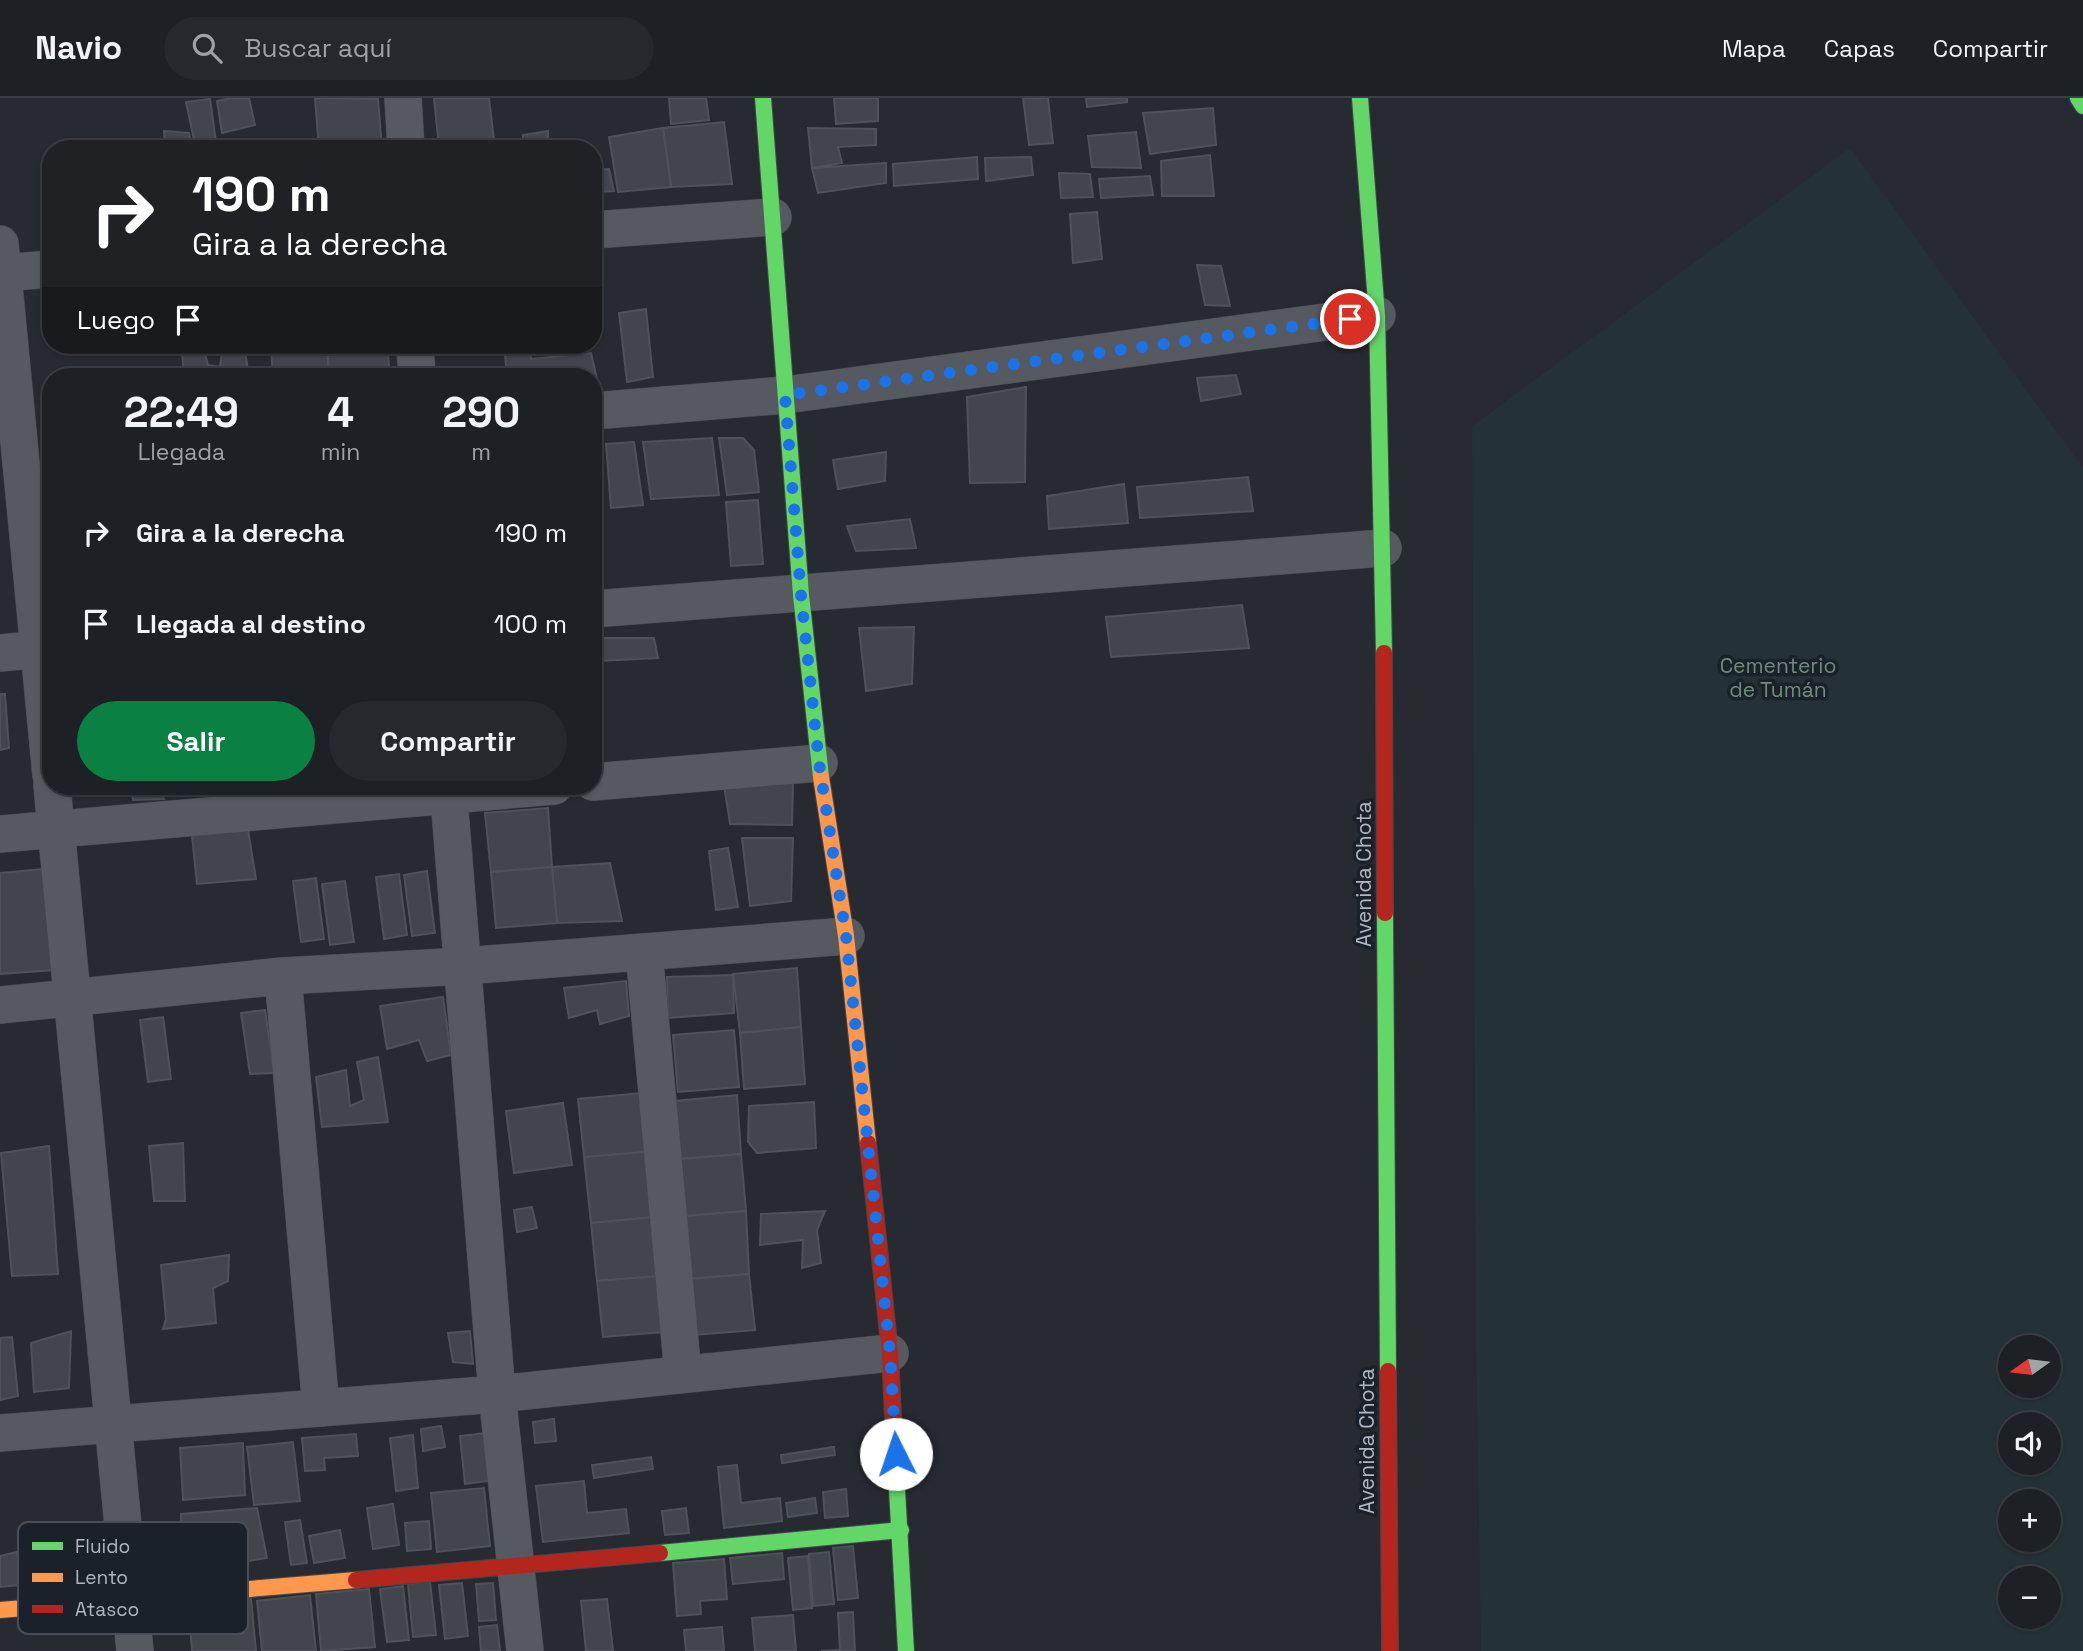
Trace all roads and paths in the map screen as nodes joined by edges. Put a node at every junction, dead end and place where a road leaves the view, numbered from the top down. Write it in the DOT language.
graph roads {
  1 [pos="403,98"];
  2 [pos="763,98"];
  3 [pos="1360,98"];
  4 [pos="2078,98"];
  5 [pos="2083,106"];
  6 [pos="405,140"];
  7 [pos="773,217"];
  8 [pos="602,229"];
  9 [pos="1,263"];
  10 [pos="42,268"];
  11 [pos="1377,315"];
  12 [pos="785,395"];
  13 [pos="602,410"];
  14 [pos="24,468"];
  15 [pos="1383,548"];
  16 [pos="801,595"];
  17 [pos="602,608"];
  18 [pos="42,622"];
  19 [pos="42,648"];
  20 [pos="0,653"];
  21 [pos="819,763"];
  22 [pos="602,781"];
  23 [pos="53,795"];
  24 [pos="400,795"];
  25 [pos="449,795"];
  26 [pos="56,830"];
  27 [pos="0,834"];
  28 [pos="846,936"];
  29 [pos="644,952"];
  30 [pos="464,966"];
  31 [pos="283,976"];
  32 [pos="72,1000"];
  33 [pos="0,1005"];
  34 [pos="890,1353"];
  35 [pos="683,1374"];
  36 [pos="498,1394"];
  37 [pos="321,1408"];
  38 [pos="113,1426"];
  39 [pos="0,1433"];
  40 [pos="122,1522"];
  41 [pos="901,1530"];
  42 [pos="518,1567"];
  43 [pos="248,1589"];
  44 [pos="18,1608"];
  45 [pos="0,1610"];
  46 [pos="525,1651"];
  47 [pos="906,1651"];
  48 [pos="1390,1651"];
  1 -- 6 [label="street"];
  2 -- 7 [label="main road"];
  3 -- 11 [label="main road, Avenida Chota"];
  4 -- 5 [label="main road"];
  7 -- 8 [label="street"];
  7 -- 12 [label="main road"];
  9 -- 10 [label="street"];
  9 -- 14 [label="street"];
  11 -- 12 [label="street"];
  11 -- 15 [label="main road, Avenida Chota"];
  12 -- 13 [label="street"];
  12 -- 16 [label="main road"];
  14 -- 18 [label="street"];
  15 -- 16 [label="street"];
  15 -- 48 [label="main road, Avenida Chota"];
  16 -- 17 [label="street"];
  16 -- 21 [label="main road"];
  19 -- 20 [label="street"];
  21 -- 22 [label="street"];
  21 -- 28 [label="main road"];
  23 -- 26 [label="street"];
  24 -- 26 [label="street"];
  25 -- 30 [label="street"];
  26 -- 27 [label="street"];
  26 -- 32 [label="street"];
  28 -- 29 [label="street"];
  28 -- 34 [label="main road"];
  29 -- 30 [label="street"];
  29 -- 35 [label="street"];
  30 -- 31 [label="street"];
  30 -- 36 [label="street"];
  31 -- 32 [label="street"];
  31 -- 37 [label="street"];
  32 -- 33 [label="street"];
  32 -- 38 [label="street"];
  34 -- 35 [label="street"];
  34 -- 41 [label="main road"];
  35 -- 36 [label="street"];
  36 -- 37 [label="street"];
  36 -- 42 [label="street"];
  37 -- 38 [label="street"];
  38 -- 39 [label="street"];
  38 -- 40 [label="street"];
  41 -- 42 [label="main road"];
  41 -- 47 [label="main road"];
  42 -- 43 [label="main road"];
  42 -- 46 [label="street"];
  44 -- 45 [label="main road"];
}
